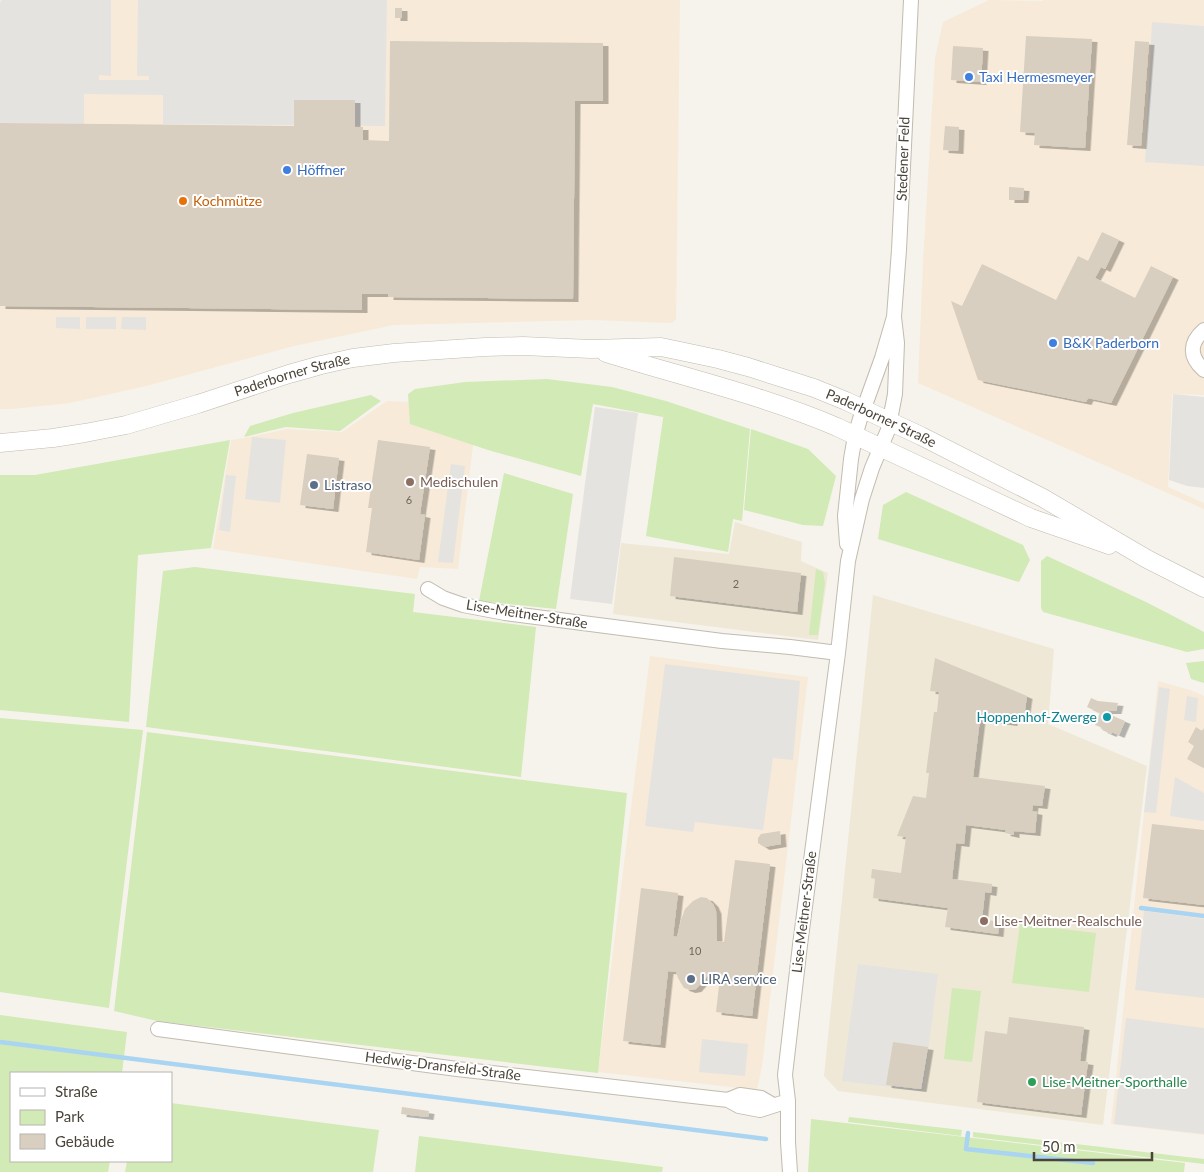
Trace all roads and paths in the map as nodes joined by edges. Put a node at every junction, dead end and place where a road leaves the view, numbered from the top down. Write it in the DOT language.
graph roads {
  1 [pos="911,0"];
  2 [pos="894,317"];
  3 [pos="1204,330"];
  4 [pos="591,349"];
  5 [pos="1204,370"];
  6 [pos="863,409"];
  7 [pos="890,421"];
  8 [pos="855,436"];
  9 [pos="0,443"];
  10 [pos="880,447"];
  11 [pos="1147,559"];
  12 [pos="848,561"];
  13 [pos="1204,588"];
  14 [pos="428,589"];
  15 [pos="838,653"];
  16 [pos="158,1029"];
  17 [pos="788,1101"];
  18 [pos="790,1172"];
  1 -- 2 [label="street, Stedener Feld"];
  2 -- 6 [label="street, Stedener Feld"];
  2 -- 7 [label="street, Stedener Feld"];
  3 -- 5 [label="street"];
  4 -- 6 [label="street, Paderborner Straße"];
  4 -- 8 [label="street, Paderborner Straße"];
  4 -- 9 [label="street, Paderborner Straße"];
  6 -- 7 [label="street, Paderborner Straße"];
  6 -- 8 [label="street, Lise-Meitner-Straße"];
  7 -- 10 [label="street, Stedener Feld"];
  7 -- 11 [label="street, Paderborner Straße"];
  8 -- 10 [label="street, Paderborner Straße"];
  8 -- 12 [label="street, Lise-Meitner-Straße"];
  10 -- 11 [label="street, Paderborner Straße"];
  10 -- 12 [label="street, Lise-Meitner-Straße"];
  11 -- 13 [label="street, Paderborner Straße"];
  12 -- 15 [label="street, Lise-Meitner-Straße"];
  14 -- 15 [label="street, Lise-Meitner-Straße"];
  15 -- 17 [label="street, Lise-Meitner-Straße"];
  16 -- 17 [label="street, Hedwig-Dransfeld-Straße"];
  17 -- 18 [label="street, Lise-Meitner-Straße"];
}
